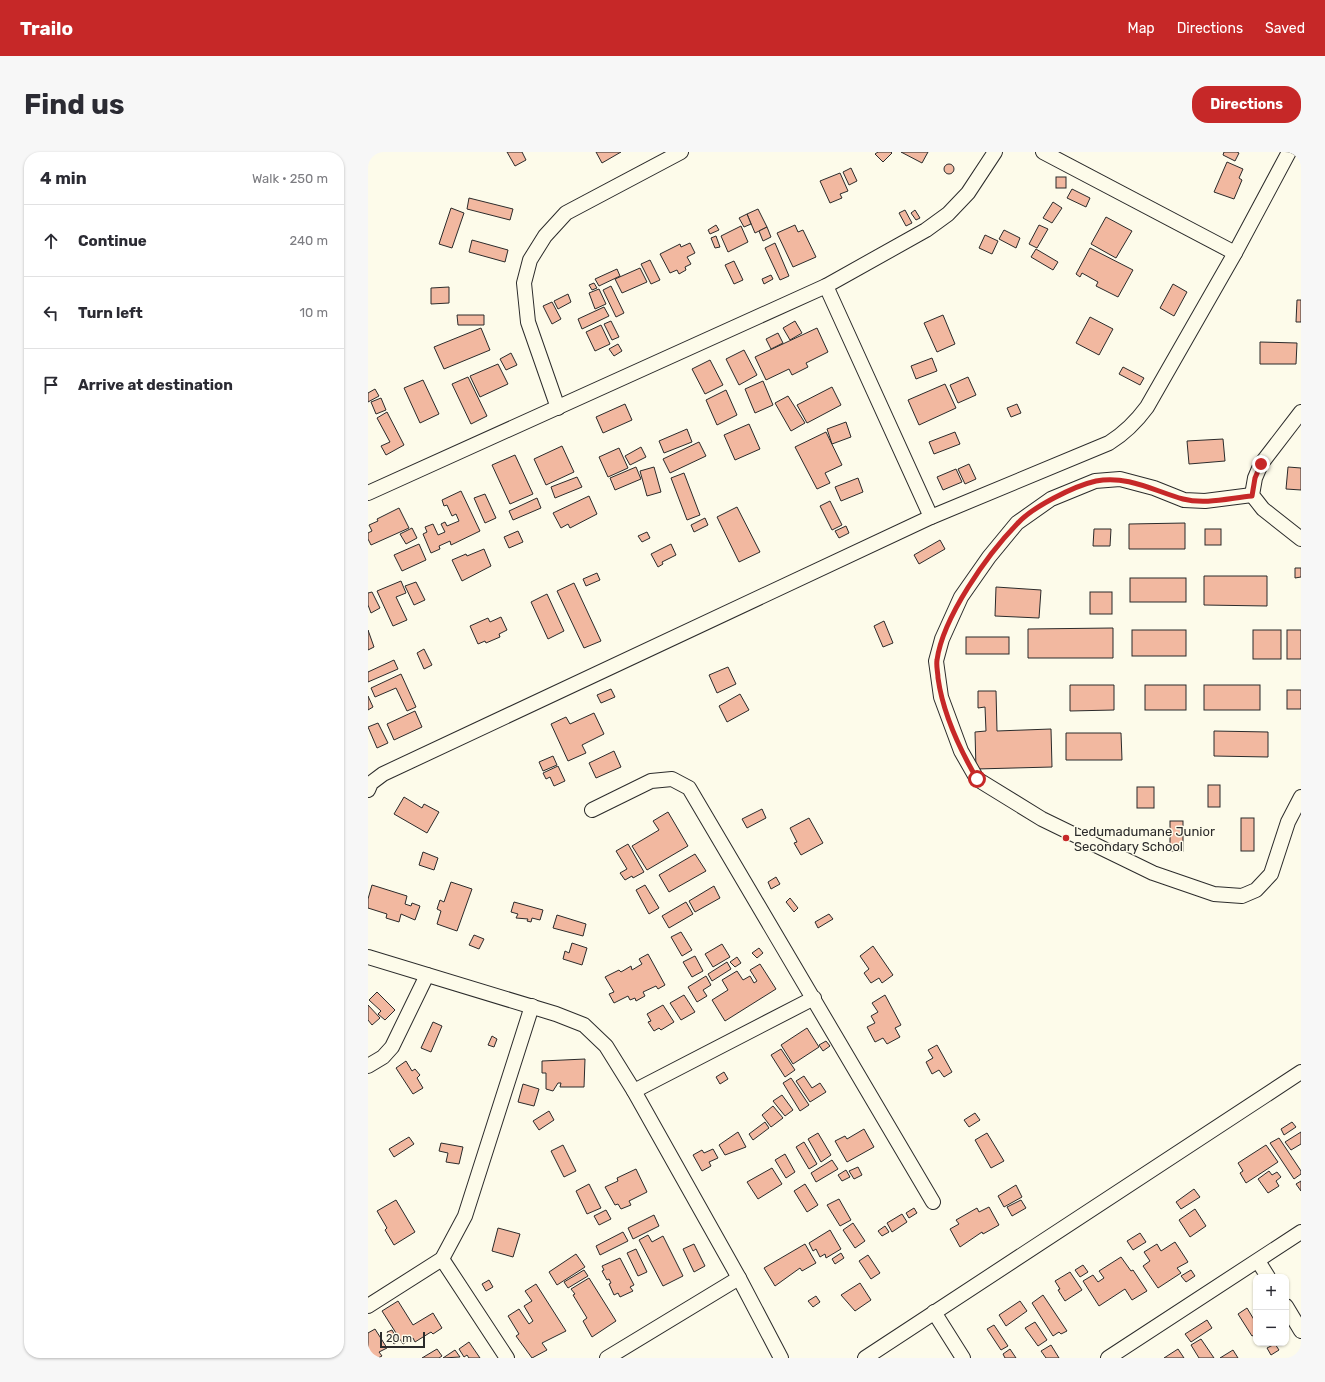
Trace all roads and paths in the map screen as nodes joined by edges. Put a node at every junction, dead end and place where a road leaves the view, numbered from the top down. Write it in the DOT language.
graph roads {
  1 [pos="681,152"];
  2 [pos="995,152"];
  3 [pos="1043,152"];
  4 [pos="1289,152"];
  5 [pos="1235,254"];
  6 [pos="826,286"];
  7 [pos="558,408"];
  8 [pos="1301,412"];
  9 [pos="368,493"];
  10 [pos="1252,496"];
  11 [pos="931,517"];
  12 [pos="1301,539"];
  13 [pos="368,790"];
  14 [pos="1301,797"];
  15 [pos="592,810"];
  16 [pos="368,957"];
  17 [pos="427,975"];
  18 [pos="814,998"];
  19 [pos="532,1006"];
  20 [pos="368,1066"];
  21 [pos="1301,1072"];
  22 [pos="634,1091"];
  23 [pos="933,1202"];
  24 [pos="1301,1232"];
  25 [pos="442,1259"];
  26 [pos="1258,1261"];
  27 [pos="1266,1274"];
  28 [pos="740,1278"];
  29 [pos="368,1306"];
  30 [pos="1288,1310"];
  31 [pos="934,1312"];
  32 [pos="1301,1331"];
  33 [pos="507,1358"];
  34 [pos="606,1358"];
  35 [pos="781,1358"];
  36 [pos="865,1358"];
  37 [pos="963,1358"];
  38 [pos="1108,1358"];
  1 -- 7 [label="street"];
  2 -- 6 [label="street"];
  3 -- 5 [label="street"];
  4 -- 5 [label="street"];
  5 -- 11 [label="street"];
  6 -- 7 [label="street"];
  6 -- 11 [label="street"];
  7 -- 9 [label="street"];
  8 -- 10 [label="street"];
  10 -- 12 [label="street"];
  10 -- 14 [label="street"];
  11 -- 13 [label="street"];
  15 -- 18 [label="street"];
  16 -- 17 [label="street"];
  17 -- 19 [label="street"];
  17 -- 20 [label="street"];
  18 -- 22 [label="street"];
  18 -- 23 [label="street"];
  19 -- 22 [label="street"];
  19 -- 25 [label="street"];
  21 -- 31 [label="street"];
  22 -- 28 [label="street"];
  24 -- 26 [label="street"];
  25 -- 29 [label="street"];
  25 -- 33 [label="street"];
  26 -- 27 [label="street"];
  26 -- 38 [label="street"];
  28 -- 34 [label="street"];
  28 -- 35 [label="street"];
  30 -- 32 [label="street"];
  31 -- 36 [label="street"];
  31 -- 37 [label="street"];
}
